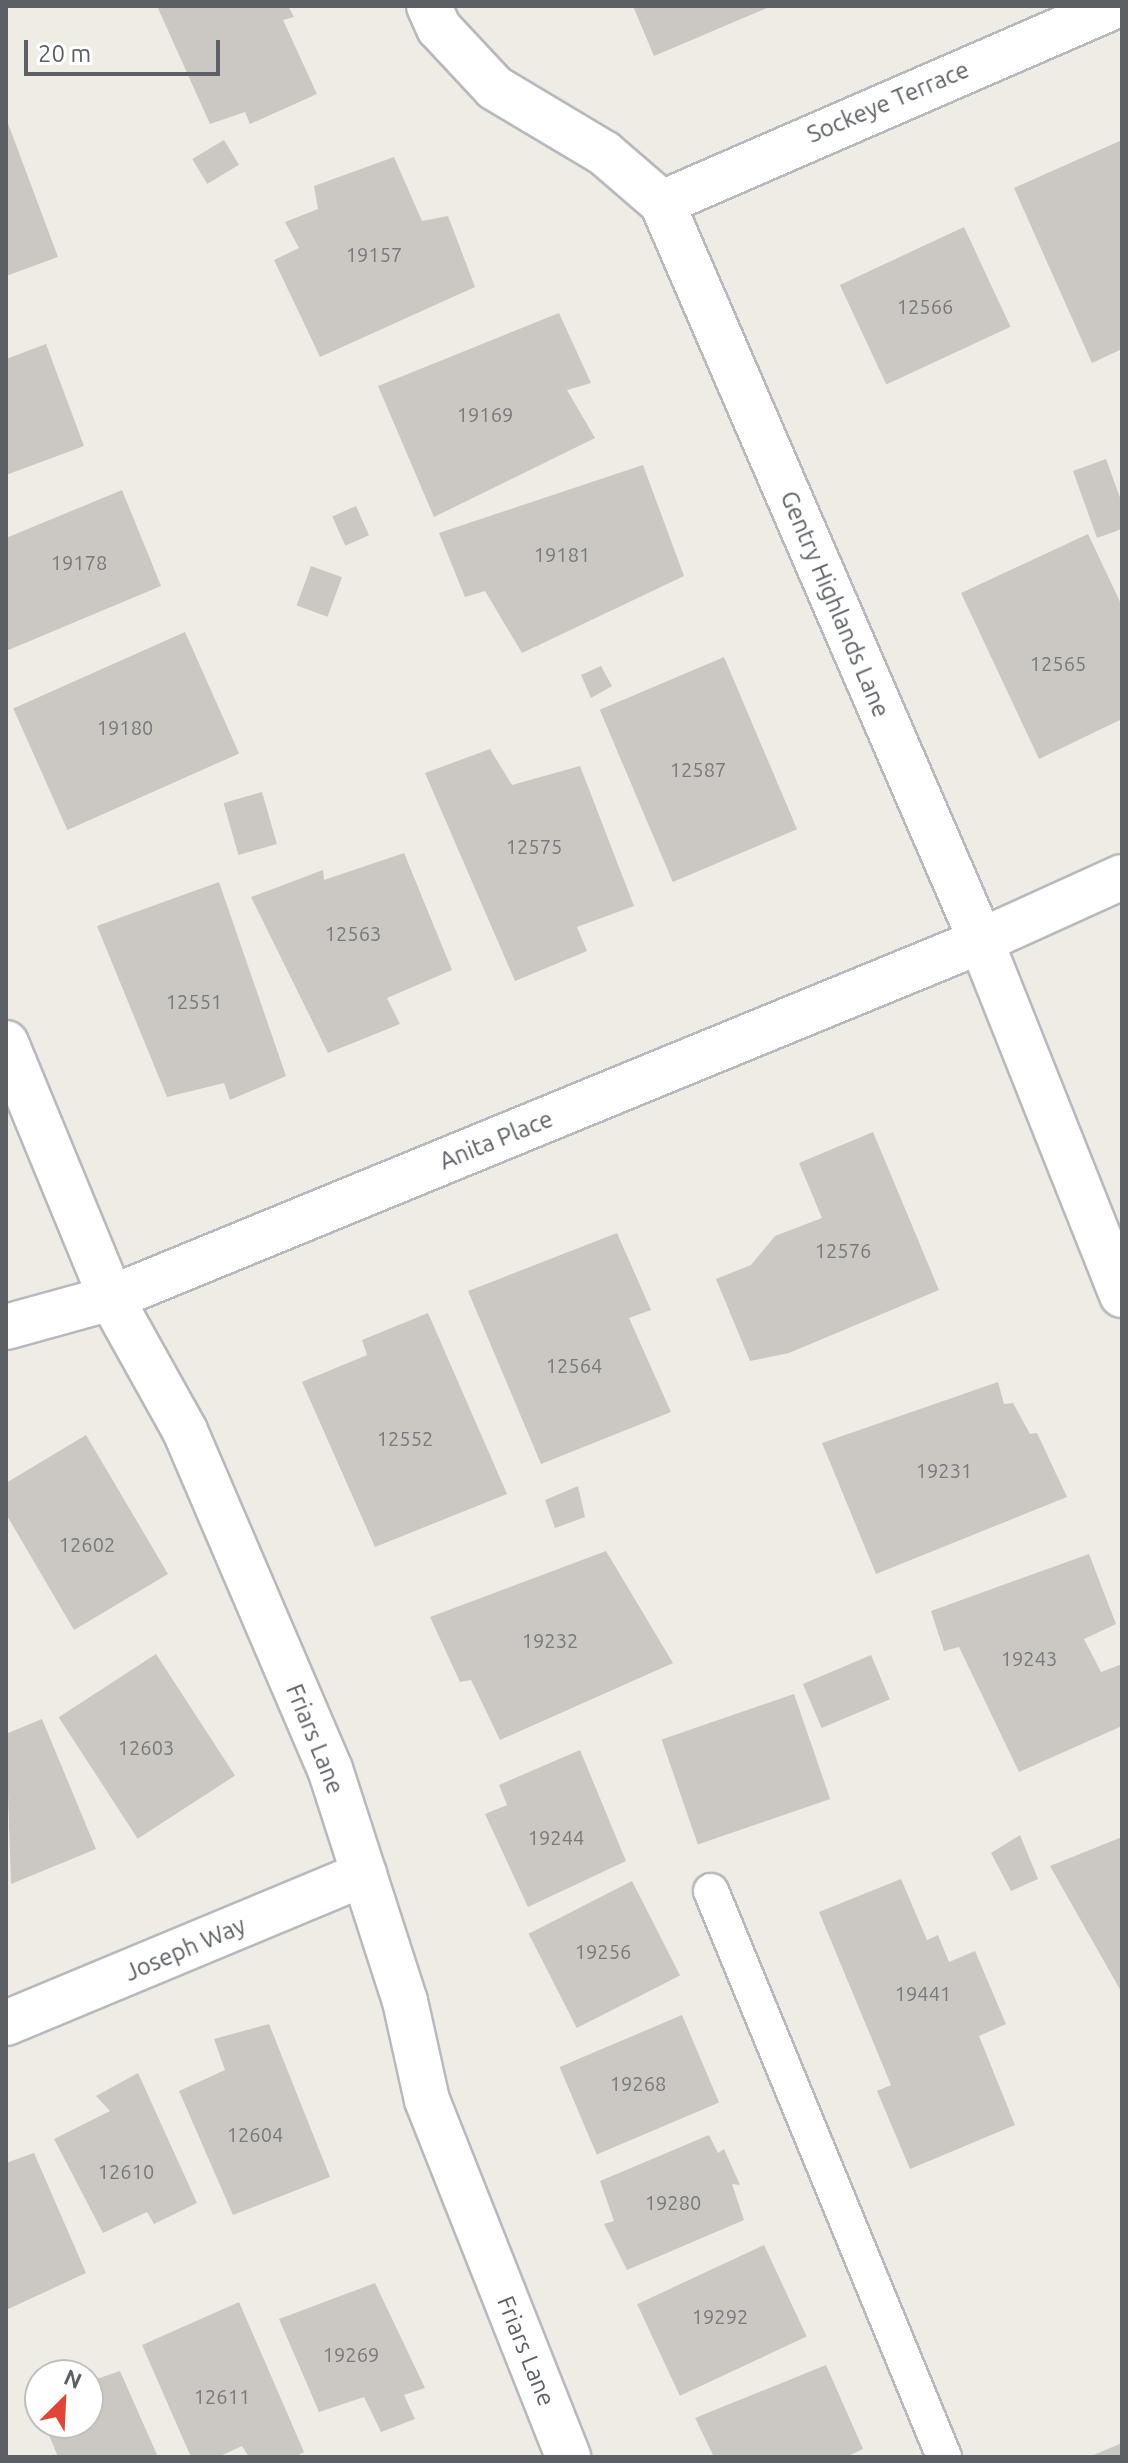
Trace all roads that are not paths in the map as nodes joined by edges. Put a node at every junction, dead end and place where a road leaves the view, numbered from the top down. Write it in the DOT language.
graph roads {
  1 [pos="429,6"];
  2 [pos="1116,6"];
  3 [pos="662,203"];
  4 [pos="1122,877"];
  5 [pos="981,941"];
  6 [pos="6,1043"];
  7 [pos="1122,1295"];
  8 [pos="111,1298"];
  9 [pos="6,1327"];
  10 [pos="364,1874"];
  11 [pos="711,1891"];
  12 [pos="6,2023"];
  13 [pos="568,2457"];
  14 [pos="944,2457"];
  1 -- 3 [label="street, Gentry Highlands Lane"];
  2 -- 3 [label="street, Sockeye Terrace"];
  3 -- 5 [label="street, Gentry Highlands Lane"];
  4 -- 5 [label="street, Anita Place"];
  5 -- 7 [label="street, Gentry Highlands Lane"];
  5 -- 8 [label="street, Anita Place"];
  6 -- 8 [label="street, Friars Lane"];
  8 -- 9 [label="street, Anita Place"];
  8 -- 10 [label="street, Friars Lane"];
  10 -- 12 [label="street, Joseph Way"];
  10 -- 13 [label="street, Friars Lane"];
  11 -- 14 [label="lane"];
}
